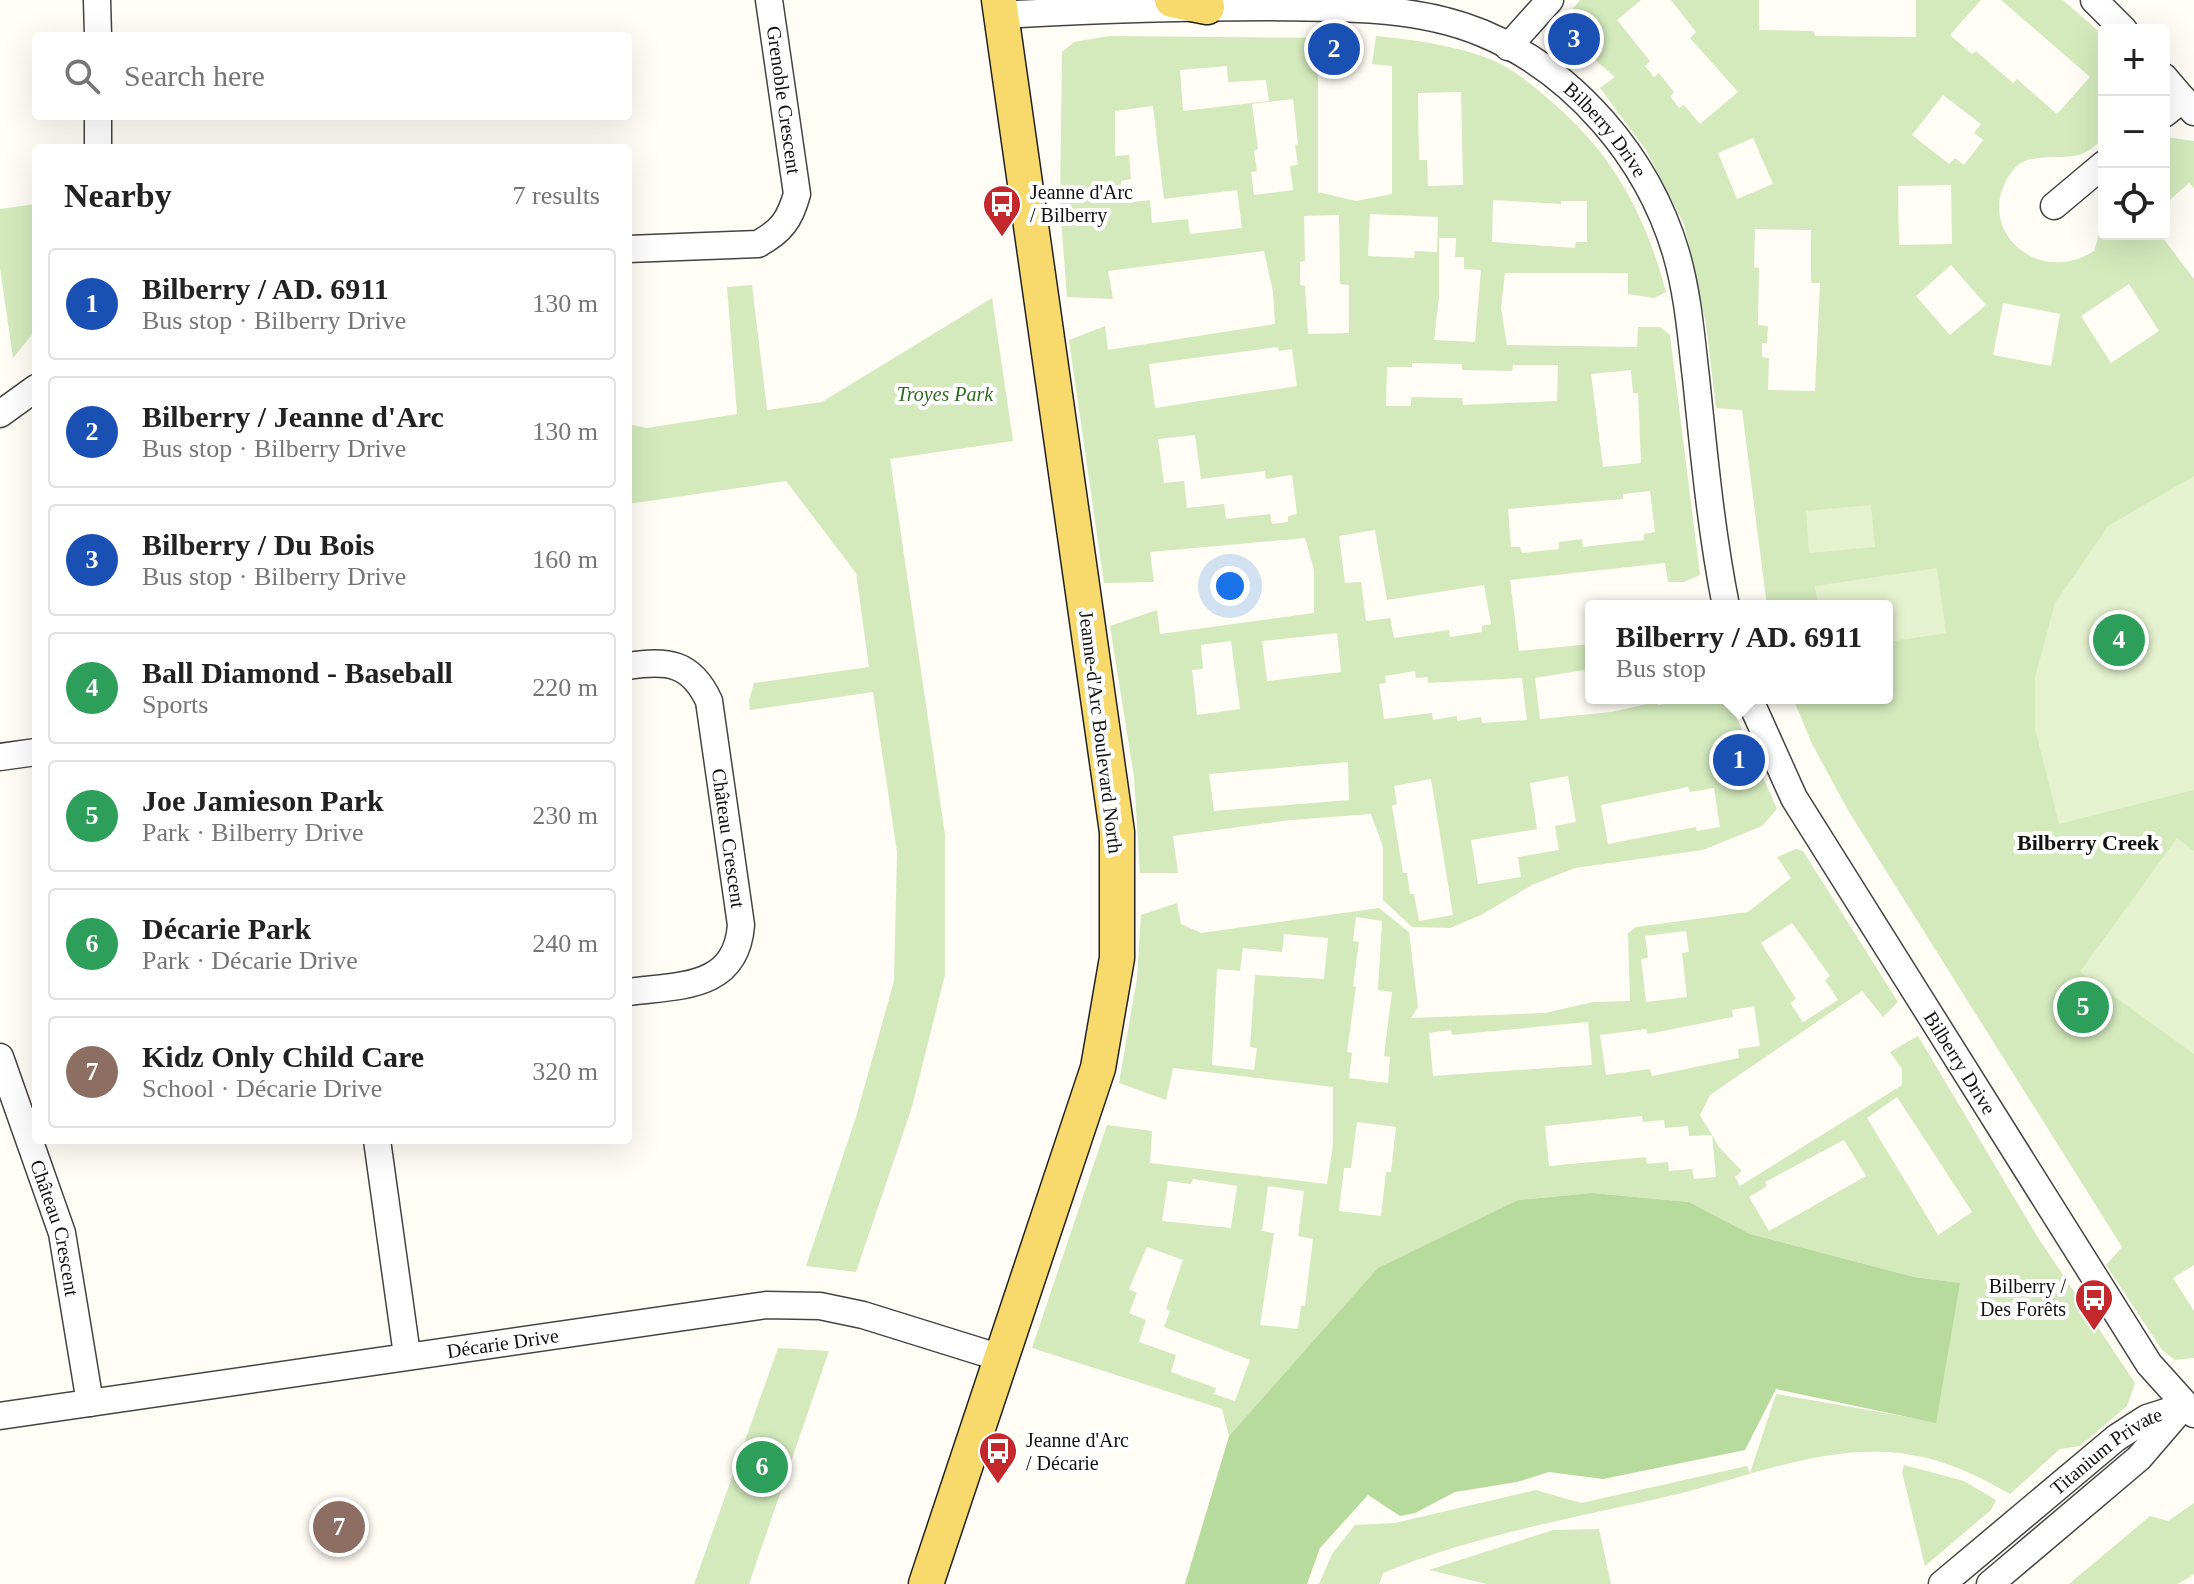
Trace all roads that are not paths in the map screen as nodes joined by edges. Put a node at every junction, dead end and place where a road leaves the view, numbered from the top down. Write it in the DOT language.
graph roads {
  1 [pos="97,0"];
  2 [pos="769,0"];
  3 [pos="1172,0"];
  4 [pos="1550,0"];
  5 [pos="2094,0"];
  6 [pos="1000,7"];
  7 [pos="1207,7"];
  8 [pos="2118,24"];
  9 [pos="98,32"];
  10 [pos="1508,47"];
  11 [pos="2170,89"];
  12 [pos="2180,108"];
  13 [pos="98,120"];
  14 [pos="98,144"];
  15 [pos="2099,168"];
  16 [pos="2054,206"];
  17 [pos="632,249"];
  18 [pos="32,391"];
  19 [pos="0,414"];
  20 [pos="1725,600"];
  21 [pos="632,666"];
  22 [pos="1752,704"];
  23 [pos="32,753"];
  24 [pos="0,757"];
  25 [pos="632,991"];
  26 [pos="0,1057"];
  27 [pos="378,1144"];
  28 [pos="407,1355"];
  29 [pos="1001,1358"];
  30 [pos="90,1403"];
  31 [pos="2191,1406"];
  32 [pos="0,1416"];
  33 [pos="926,1584"];
  34 [pos="1942,1584"];
  35 [pos="1990,1584"];
  1 -- 9 [label="street"];
  2 -- 17 [label="street, Grenoble Crescent"];
  3 -- 7 [label="main road"];
  4 -- 10 [label="street"];
  5 -- 8 [label="street"];
  6 -- 7 [label="street, Bilberry Drive"];
  6 -- 29 [label="main road, Jeanne-d'Arc Boulevard North"];
  7 -- 10 [label="street, Bilberry Drive"];
  10 -- 20 [label="street, Bilberry Drive"];
  11 -- 12 [label="street"];
  13 -- 14 [label="street"];
  15 -- 16 [label="street"];
  18 -- 19 [label="street"];
  21 -- 25 [label="street, Château Crescent"];
  22 -- 31 [label="street, Bilberry Drive"];
  23 -- 24 [label="street"];
  26 -- 30 [label="street, Château Crescent"];
  27 -- 28 [label="street"];
  28 -- 29 [label="street, Décarie Drive"];
  28 -- 30 [label="street, Décarie Drive"];
  29 -- 33 [label="main road, Jeanne-d'Arc Boulevard North"];
  30 -- 32 [label="street, Décarie Drive"];
  31 -- 34 [label="street, Titanium Private"];
  31 -- 35 [label="street, Titanium Private"];
}
